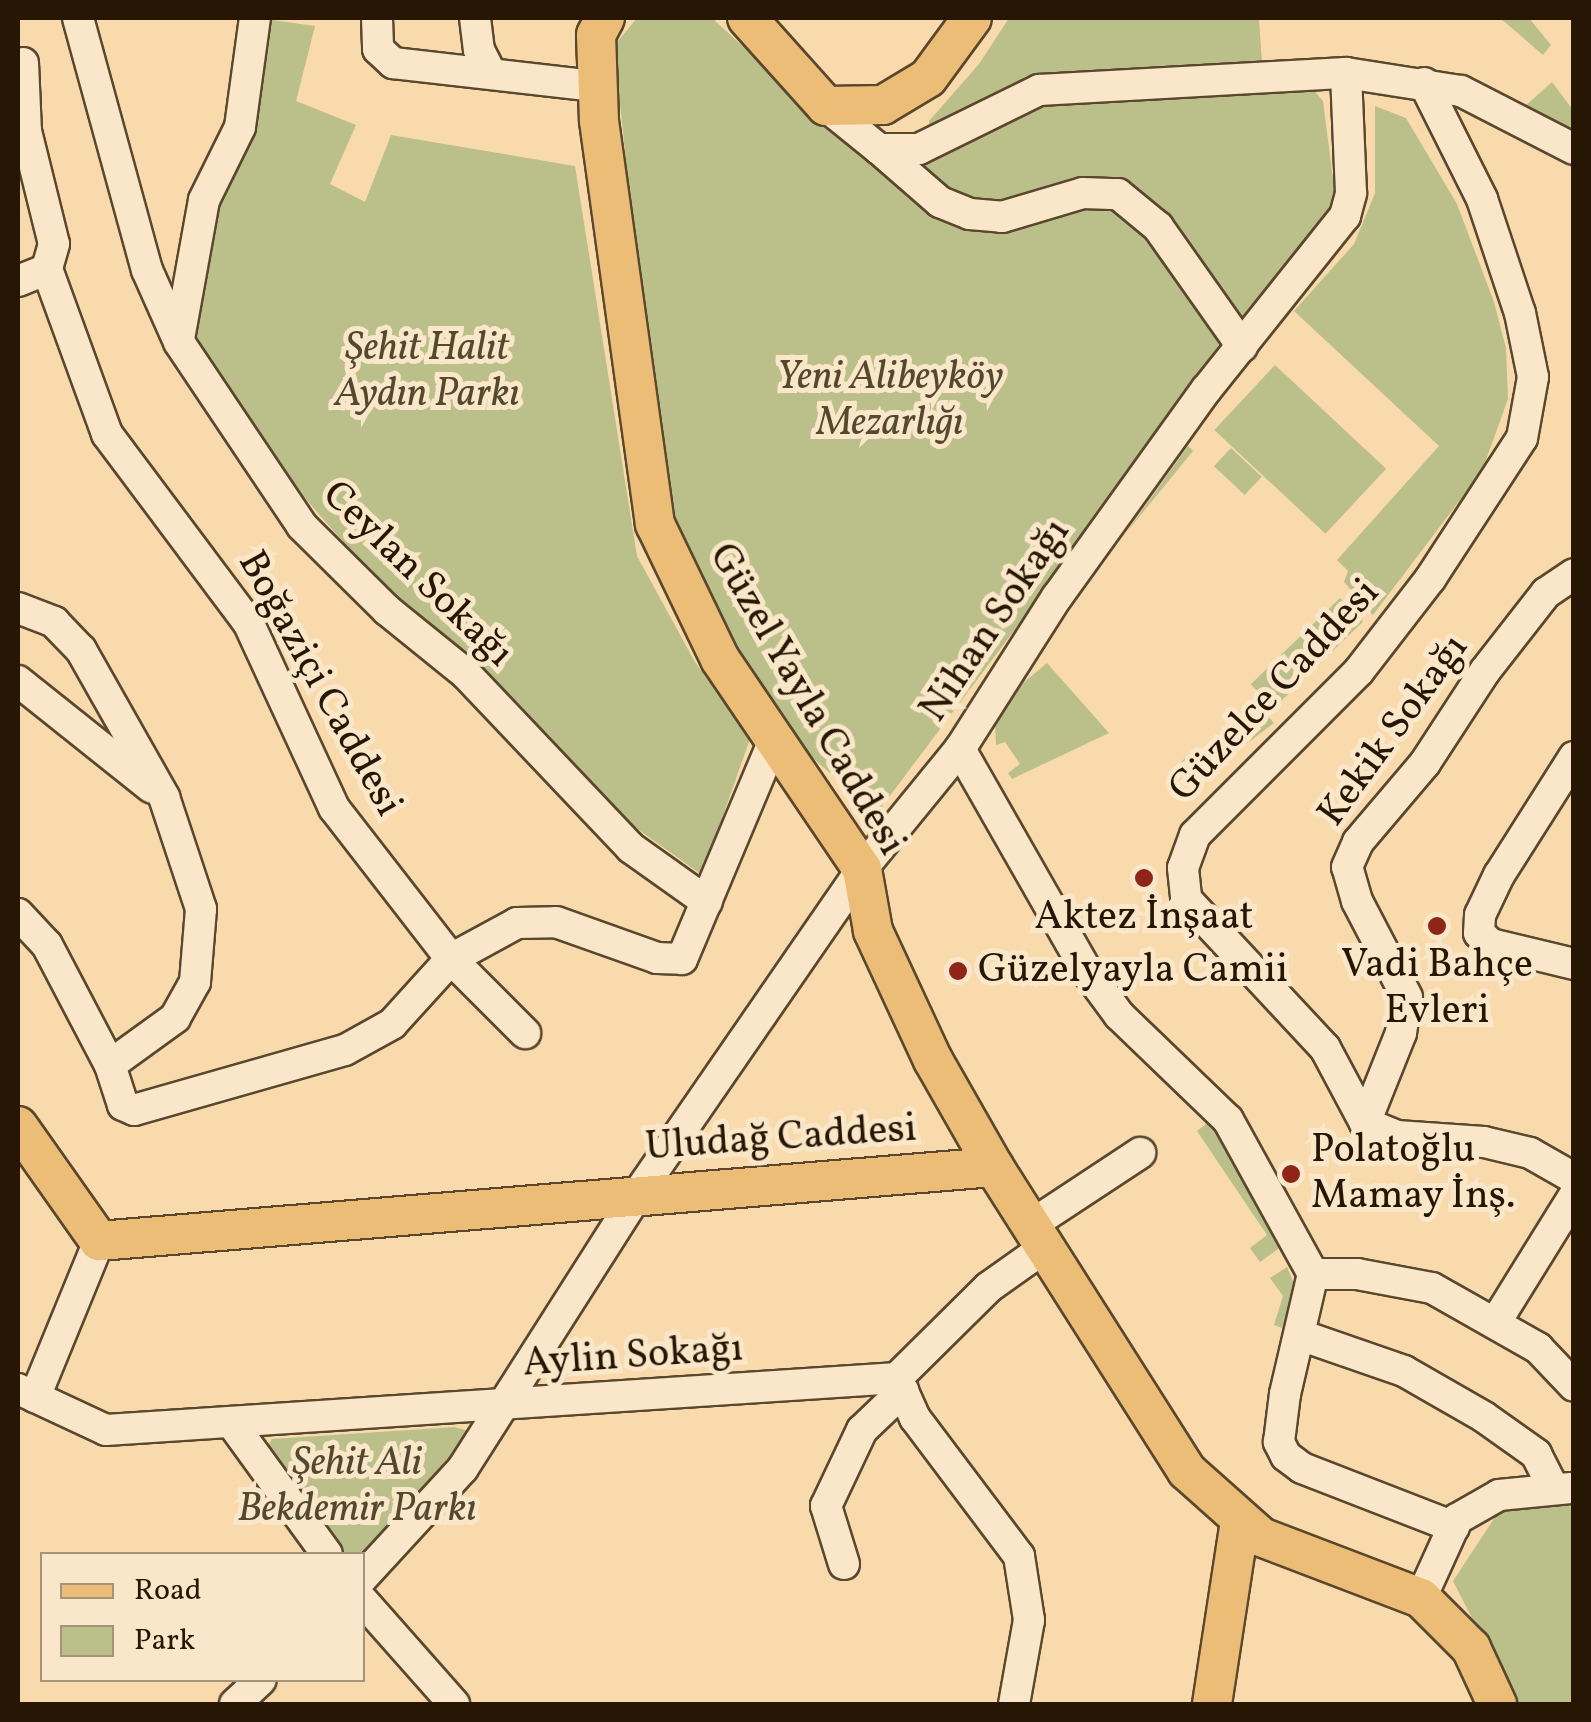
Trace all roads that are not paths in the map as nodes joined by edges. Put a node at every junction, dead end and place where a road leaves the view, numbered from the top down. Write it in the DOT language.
graph roads {
  1 [pos="78,18"];
  2 [pos="255,18"];
  3 [pos="377,18"];
  4 [pos="475,18"];
  5 [pos="605,18"];
  6 [pos="972,18"];
  7 [pos="751,19"];
  8 [pos="24,63"];
  9 [pos="490,72"];
  10 [pos="1346,73"];
  11 [pos="1424,83"];
  12 [pos="596,86"];
  13 [pos="826,106"];
  14 [pos="879,149"];
  15 [pos="1574,149"];
  16 [pos="47,270"];
  17 [pos="18,280"];
  18 [pos="179,342"];
  19 [pos="1242,346"];
  20 [pos="1574,574"];
  21 [pos="18,608"];
  22 [pos="18,681"];
  23 [pos="774,740"];
  24 [pos="960,748"];
  25 [pos="1574,757"];
  26 [pos="164,797"];
  27 [pos="862,869"];
  28 [pos="708,902"];
  29 [pos="18,914"];
  30 [pos="18,932"];
  31 [pos="47,945"];
  32 [pos="451,958"];
  33 [pos="1574,964"];
  34 [pos="525,1033"];
  35 [pos="110,1064"];
  36 [pos="1366,1123"];
  37 [pos="18,1126"];
  38 [pos="1140,1154"];
  39 [pos="994,1168"];
  40 [pos="1574,1178"];
  41 [pos="637,1195"];
  42 [pos="1574,1196"];
  43 [pos="1037,1236"];
  44 [pos="98,1241"];
  45 [pos="1313,1274"];
  46 [pos="1497,1320"];
  47 [pos="1300,1335"];
  48 [pos="900,1385"];
  49 [pos="1574,1386"];
  50 [pos="26,1393"];
  51 [pos="507,1406"];
  52 [pos="231,1422"];
  53 [pos="1563,1488"];
  54 [pos="1240,1520"];
  55 [pos="1454,1527"];
  56 [pos="327,1552"];
  57 [pos="844,1564"];
  58 [pos="365,1575"];
  59 [pos="1421,1598"];
  60 [pos="365,1603"];
  61 [pos="259,1682"];
  62 [pos="236,1704"];
  63 [pos="454,1704"];
  64 [pos="1014,1704"];
  65 [pos="1212,1704"];
  66 [pos="1497,1704"];
  1 -- 18 [label="street, Ceylan Sokağı"];
  2 -- 18 [label="street"];
  3 -- 9 [label="street"];
  4 -- 9 [label="street"];
  5 -- 12 [label="main road, Güzel Yayla Caddesi"];
  6 -- 13 [label="main road"];
  7 -- 13 [label="main road"];
  8 -- 16 [label="street"];
  9 -- 12 [label="street"];
  10 -- 11 [label="street"];
  10 -- 14 [label="street"];
  10 -- 19 [label="street, Nihan Sokağı"];
  11 -- 15 [label="street"];
  11 -- 36 [label="street, Güzelce Caddesi"];
  12 -- 23 [label="main road, Güzel Yayla Caddesi"];
  13 -- 14 [label="street"];
  14 -- 19 [label="street"];
  16 -- 17 [label="street"];
  16 -- 32 [label="street, Boğaziçi Caddesi"];
  18 -- 28 [label="street, Ceylan Sokağı"];
  19 -- 24 [label="street, Nihan Sokağı"];
  20 -- 36 [label="street, Kekik Sokağı"];
  21 -- 26 [label="street"];
  22 -- 26 [label="street"];
  23 -- 27 [label="main road, Güzel Yayla Caddesi"];
  23 -- 28 [label="street"];
  24 -- 27 [label="street, Nihan Sokağı"];
  24 -- 45 [label="street"];
  25 -- 33 [label="street"];
  26 -- 35 [label="street"];
  27 -- 39 [label="main road, Güzel Yayla Caddesi"];
  27 -- 41 [label="street, Nihan Sokağı"];
  28 -- 32 [label="street"];
  29 -- 31 [label="street"];
  30 -- 31 [label="street"];
  31 -- 35 [label="street"];
  32 -- 34 [label="street, Boğaziçi Caddesi"];
  32 -- 35 [label="street"];
  36 -- 40 [label="street"];
  37 -- 44 [label="main road"];
  38 -- 43 [label="street"];
  39 -- 41 [label="main road, Uludağ Caddesi"];
  39 -- 43 [label="main road"];
  41 -- 44 [label="main road, Uludağ Caddesi"];
  41 -- 51 [label="street, Nihan Sokağı"];
  42 -- 46 [label="street"];
  43 -- 48 [label="street"];
  43 -- 54 [label="main road"];
  44 -- 50 [label="street"];
  45 -- 46 [label="street"];
  45 -- 47 [label="street"];
  46 -- 49 [label="street"];
  47 -- 53 [label="street"];
  47 -- 55 [label="street"];
  48 -- 51 [label="street, Aylin Sokağı"];
  48 -- 57 [label="street"];
  48 -- 64 [label="street"];
  50 -- 52 [label="street, Aylin Sokağı"];
  51 -- 52 [label="street, Aylin Sokağı"];
  51 -- 58 [label="street, Nihan Sokağı"];
  52 -- 56 [label="street"];
  53 -- 55 [label="street"];
  54 -- 59 [label="main road"];
  54 -- 65 [label="main road"];
  55 -- 59 [label="street"];
  59 -- 66 [label="main road"];
  60 -- 63 [label="street"];
  61 -- 62 [label="street"];
}
